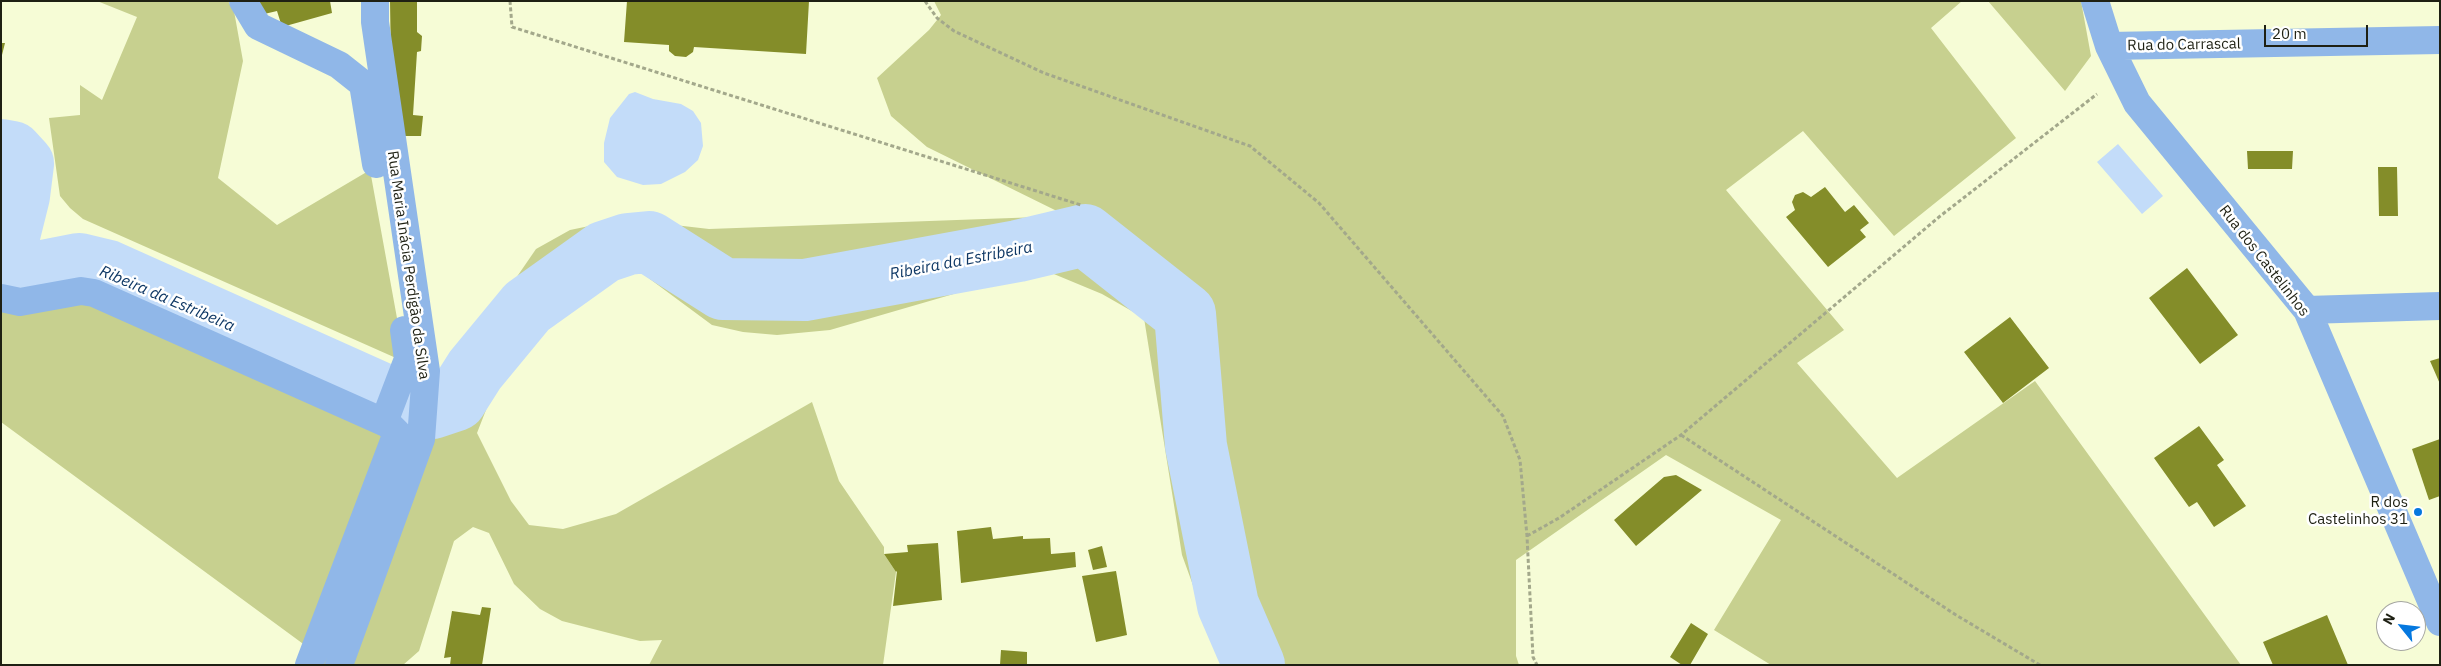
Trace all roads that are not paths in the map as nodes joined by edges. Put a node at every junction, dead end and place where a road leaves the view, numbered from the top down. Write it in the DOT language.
graph roads {
  1 [pos="242,1"];
  2 [pos="375,1"];
  3 [pos="2095,1"];
  4 [pos="2440,40"];
  5 [pos="2109,46"];
  6 [pos="1,298"];
  7 [pos="2440,306"];
  8 [pos="2307,310"];
  9 [pos="384,422"];
  10 [pos="2440,622"];
  11 [pos="309,665"];
  12 [pos="339,665"];
  1 -- 9 [label="street"];
  2 -- 12 [label="street, Rua Maria Inácia Perdigão da Silva"];
  3 -- 5 [label="street, Rua dos Castelinhos"];
  4 -- 5 [label="street, Rua do Carrascal"];
  5 -- 8 [label="street, Rua dos Castelinhos"];
  6 -- 9 [label="street"];
  7 -- 8 [label="street"];
  8 -- 10 [label="street, Rua dos Castelinhos"];
  9 -- 11 [label="street"];
}
